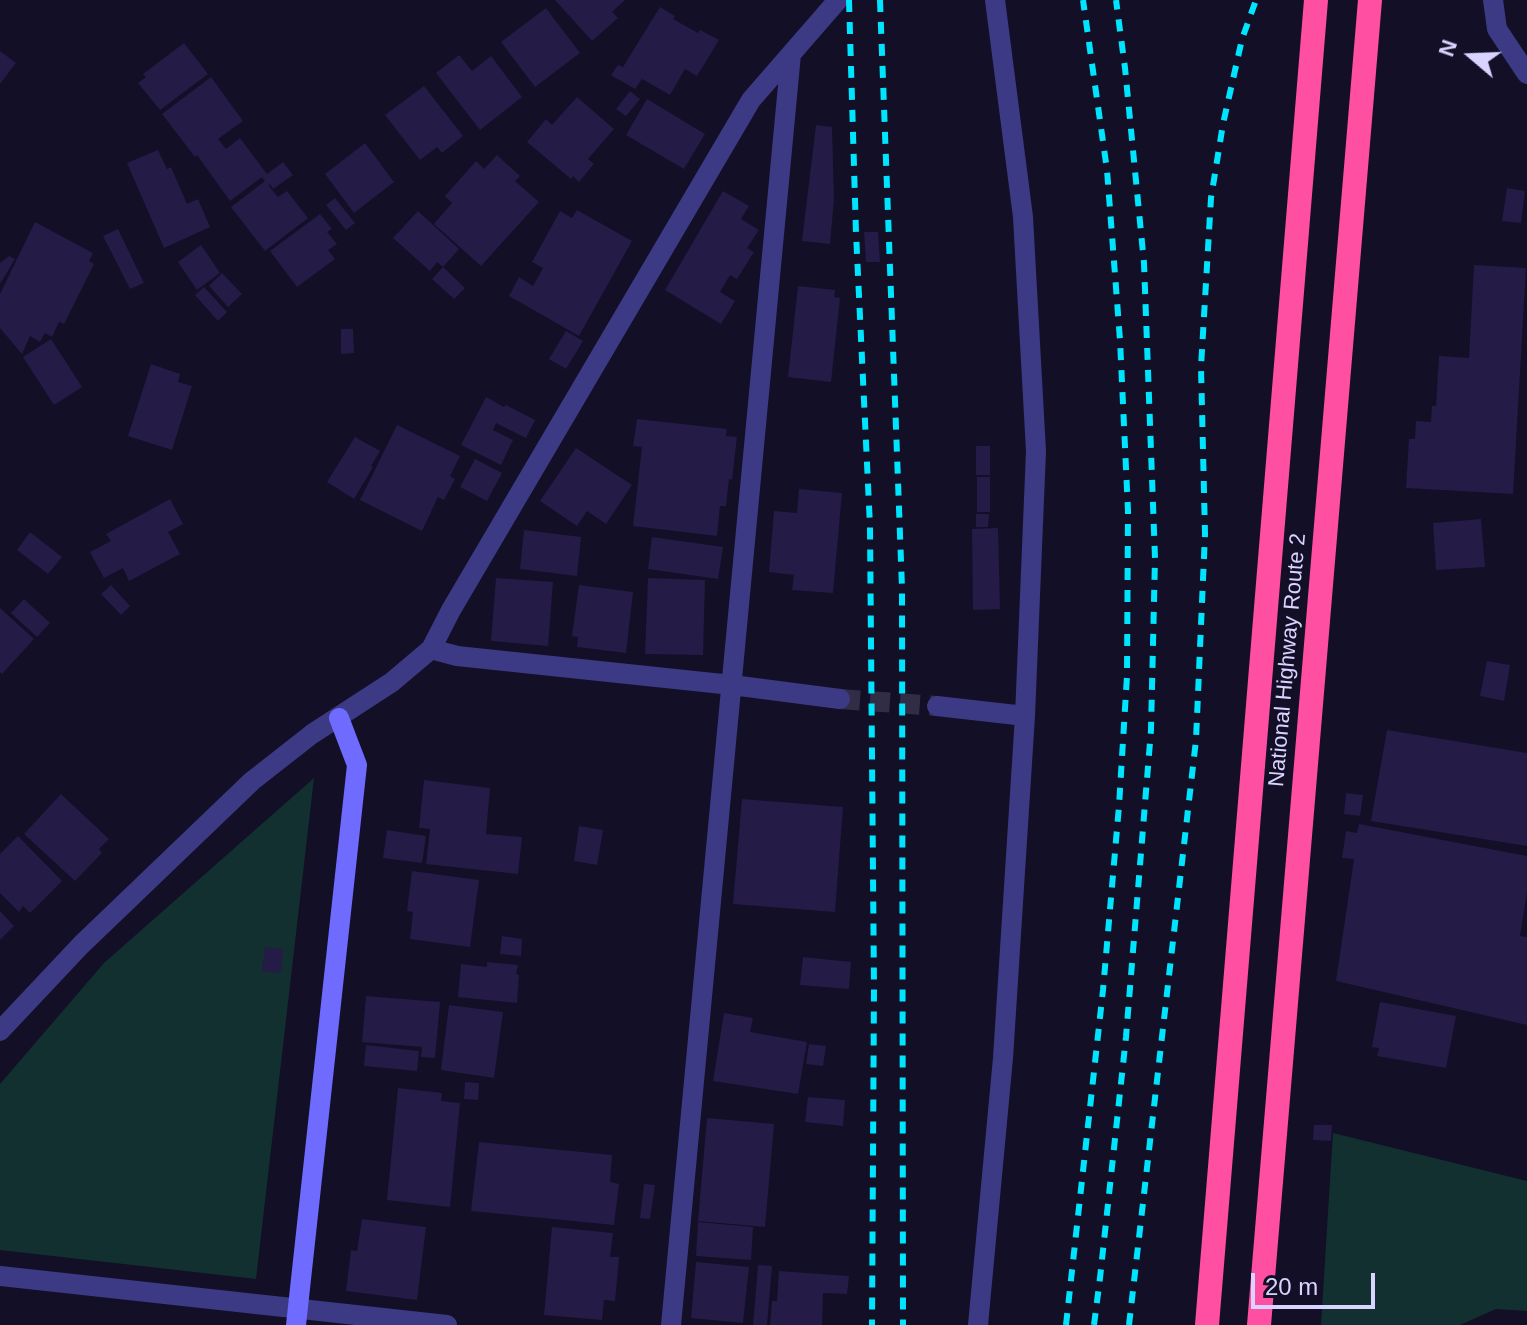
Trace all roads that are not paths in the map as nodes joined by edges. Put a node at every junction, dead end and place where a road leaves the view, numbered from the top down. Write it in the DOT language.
graph roads {
  1 [pos="838,0"];
  2 [pos="995,0"];
  3 [pos="1316,0"];
  4 [pos="1370,0"];
  5 [pos="1493,0"];
  6 [pos="791,54"];
  7 [pos="1527,74"];
  8 [pos="431,649"];
  9 [pos="732,685"];
  10 [pos="840,699"];
  11 [pos="937,706"];
  12 [pos="1025,716"];
  13 [pos="339,718"];
  14 [pos="0,1031"];
  15 [pos="0,1276"];
  16 [pos="297,1316"];
  17 [pos="447,1325"];
  18 [pos="671,1325"];
  19 [pos="978,1325"];
  20 [pos="1207,1325"];
  21 [pos="1259,1325"];
  1 -- 6 [label="street"];
  2 -- 12 [label="street"];
  3 -- 20 [label="highway, National Highway Route 2"];
  4 -- 21 [label="highway, National Highway Route 2"];
  5 -- 7 [label="street"];
  6 -- 8 [label="street"];
  6 -- 9 [label="street"];
  8 -- 9 [label="street"];
  8 -- 13 [label="street"];
  9 -- 10 [label="street"];
  9 -- 18 [label="street"];
  11 -- 12 [label="street"];
  12 -- 19 [label="street"];
  13 -- 14 [label="street"];
  13 -- 16 [label="street"];
  15 -- 16 [label="street"];
  16 -- 17 [label="street"];
}
